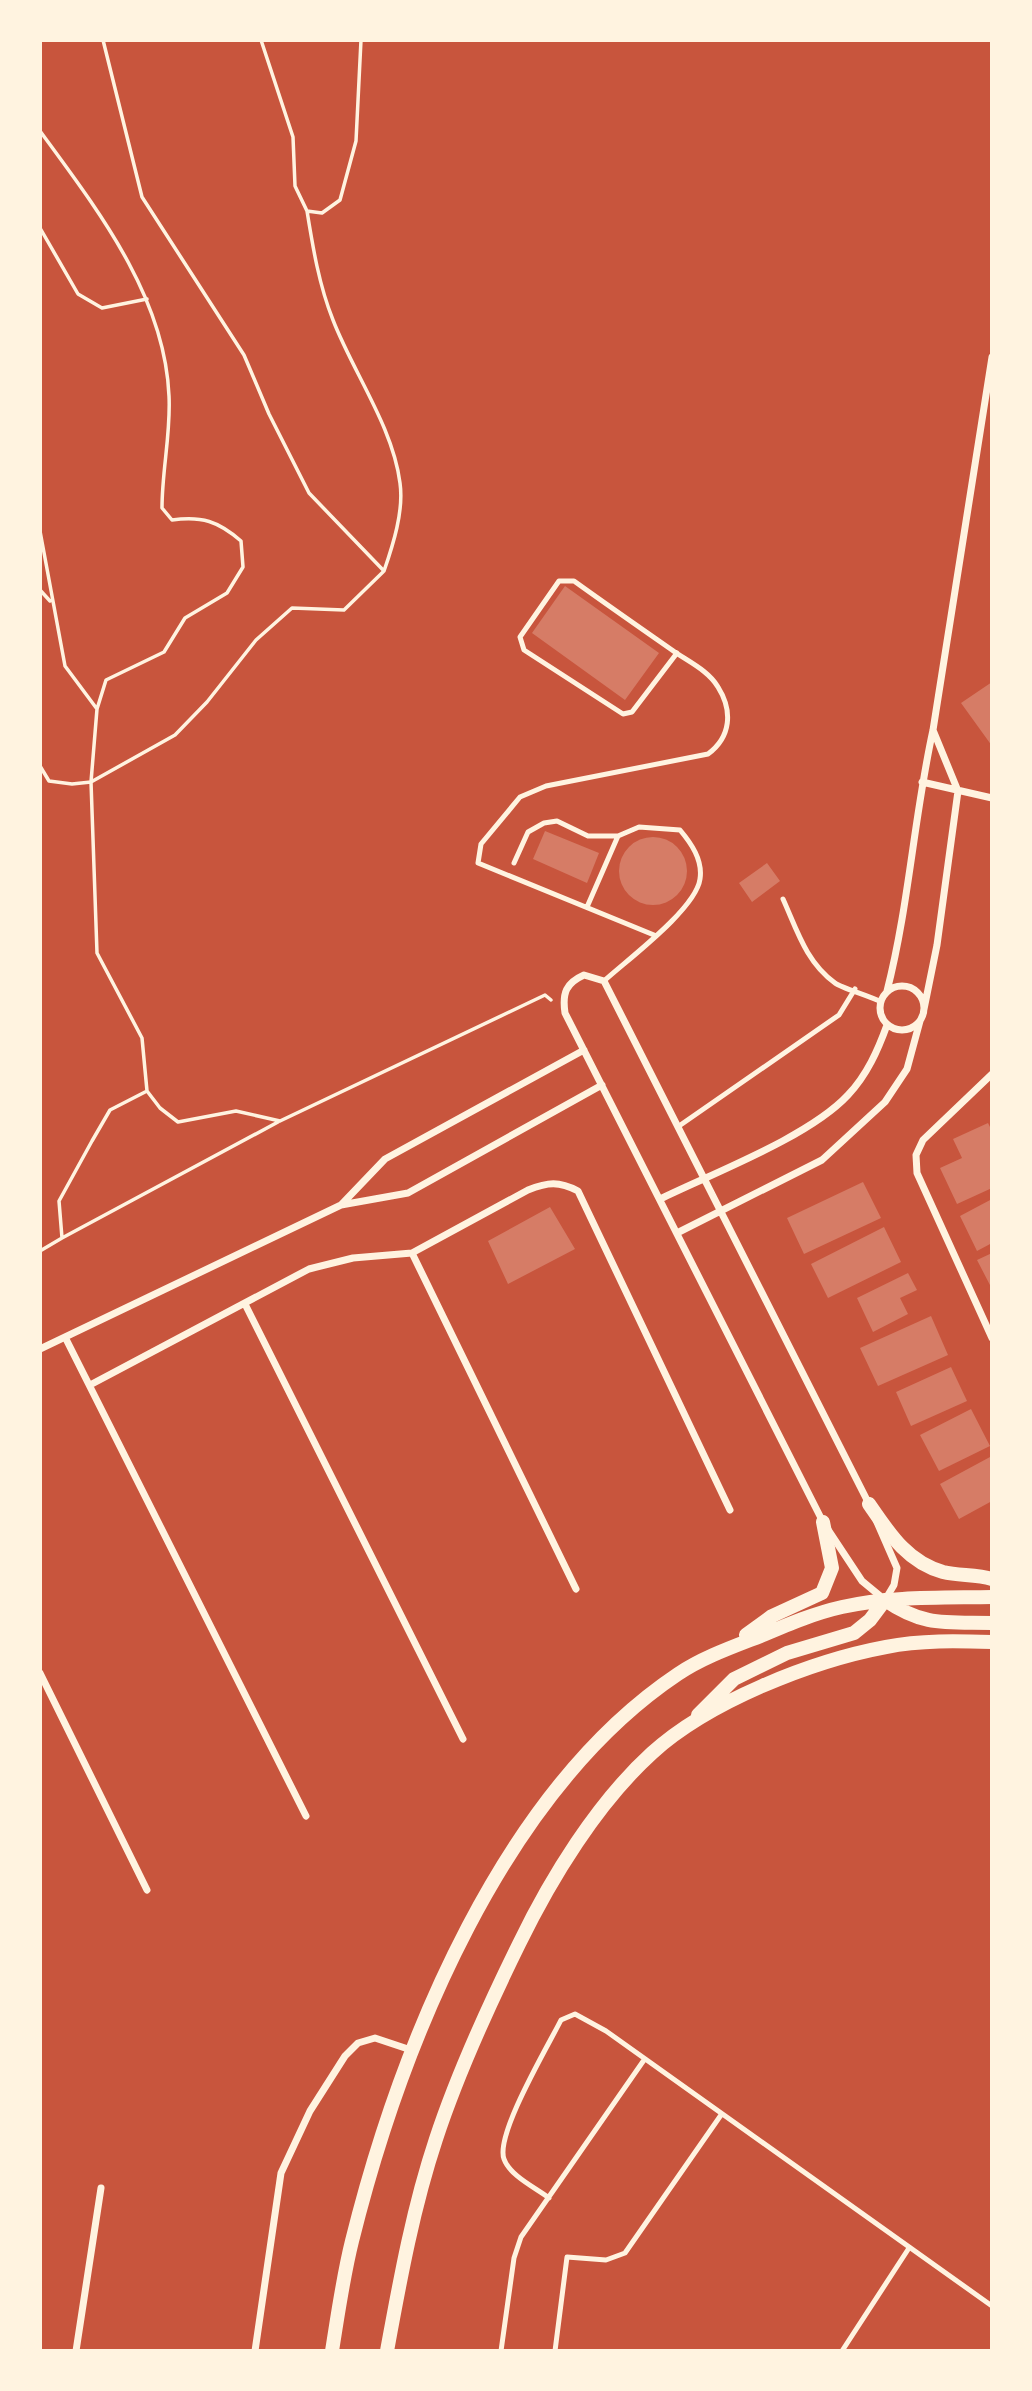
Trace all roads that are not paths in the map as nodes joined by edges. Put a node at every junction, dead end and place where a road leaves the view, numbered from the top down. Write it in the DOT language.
graph roads {
  1 [pos="992,357"];
  2 [pos="677,653"];
  3 [pos="933,730"];
  4 [pos="922,782"];
  5 [pos="958,791"];
  6 [pos="992,798"];
  7 [pos="618,836"];
  8 [pos="514,863"];
  9 [pos="783,899"];
  10 [pos="587,907"];
  11 [pos="654,935"];
  12 [pos="604,981"];
  13 [pos="855,989"];
  14 [pos="887,991"];
  15 [pos="881,1002"];
  16 [pos="924,1009"];
  17 [pos="920,1021"];
  18 [pos="887,1025"];
  19 [pos="584,1050"];
  20 [pos="992,1074"];
  21 [pos="602,1085"];
  22 [pos="679,1126"];
  23 [pos="705,1177"];
  24 [pos="660,1199"];
  25 [pos="341,1205"];
  26 [pos="722,1211"];
  27 [pos="677,1233"];
  28 [pos="412,1253"];
  29 [pos="245,1304"];
  30 [pos="992,1338"];
  31 [pos="66,1339"];
  32 [pos="40,1349"];
  33 [pos="90,1385"];
  34 [pos="869,1504"];
  35 [pos="730,1510"];
  36 [pos="823,1522"];
  37 [pos="992,1579"];
  38 [pos="576,1589"];
  39 [pos="992,1597"];
  40 [pos="885,1600"];
  41 [pos="992,1623"];
  42 [pos="992,1642"];
  43 [pos="729,1649"];
  44 [pos="40,1673"];
  45 [pos="688,1725"];
  46 [pos="463,1739"];
  47 [pos="306,1816"];
  48 [pos="147,1890"];
  49 [pos="414,2051"];
  50 [pos="644,2060"];
  51 [pos="721,2115"];
  52 [pos="101,2188"];
  53 [pos="549,2198"];
  54 [pos="909,2248"];
  55 [pos="992,2306"];
  56 [pos="76,2351"];
  57 [pos="255,2351"];
  58 [pos="332,2351"];
  59 [pos="387,2351"];
  60 [pos="501,2351"];
  61 [pos="555,2351"];
  62 [pos="842,2351"];
  1 -- 3 [label="street"];
  2 -- 2 [label="lane"];
  2 -- 10 [label="lane"];
  3 -- 4 [label="street"];
  3 -- 5 [label="street"];
  4 -- 5 [label="street"];
  4 -- 14 [label="street"];
  5 -- 6 [label="street"];
  5 -- 16 [label="street"];
  7 -- 8 [label="lane"];
  7 -- 10 [label="lane"];
  7 -- 11 [label="lane"];
  9 -- 13 [label="lane"];
  10 -- 11 [label="lane"];
  11 -- 12 [label="lane"];
  12 -- 19 [label="street"];
  12 -- 22 [label="street"];
  13 -- 15 [label="lane"];
  13 -- 22 [label="lane"];
  14 -- 15 [label="street"];
  14 -- 16 [label="street"];
  15 -- 18 [label="street"];
  16 -- 17 [label="street"];
  17 -- 18 [label="street"];
  17 -- 26 [label="street"];
  18 -- 23 [label="street"];
  19 -- 21 [label="street"];
  19 -- 25 [label="street"];
  20 -- 30 [label="street"];
  21 -- 24 [label="street"];
  21 -- 25 [label="street"];
  22 -- 23 [label="street"];
  23 -- 24 [label="street"];
  23 -- 26 [label="street"];
  24 -- 27 [label="street"];
  25 -- 31 [label="street"];
  26 -- 27 [label="street"];
  26 -- 34 [label="street"];
  27 -- 36 [label="street"];
  28 -- 29 [label="street"];
  28 -- 35 [label="street"];
  28 -- 38 [label="street"];
  29 -- 33 [label="street"];
  29 -- 46 [label="street"];
  31 -- 32 [label="street"];
  31 -- 33 [label="street"];
  33 -- 47 [label="street"];
  34 -- 37 [label="main road"];
  34 -- 40 [label="street"];
  36 -- 40 [label="street"];
  36 -- 43 [label="main road"];
  39 -- 40 [label="main road"];
  40 -- 41 [label="main road"];
  40 -- 43 [label="main road"];
  40 -- 45 [label="main road"];
  42 -- 45 [label="main road"];
  43 -- 49 [label="main road"];
  44 -- 48 [label="street"];
  45 -- 59 [label="main road"];
  49 -- 57 [label="street"];
  49 -- 58 [label="main road"];
  50 -- 51 [label="lane"];
  50 -- 53 [label="lane"];
  50 -- 53 [label="lane"];
  51 -- 54 [label="lane"];
  51 -- 61 [label="lane"];
  52 -- 56 [label="street"];
  53 -- 60 [label="lane"];
  54 -- 55 [label="lane"];
  54 -- 62 [label="lane"];
}
